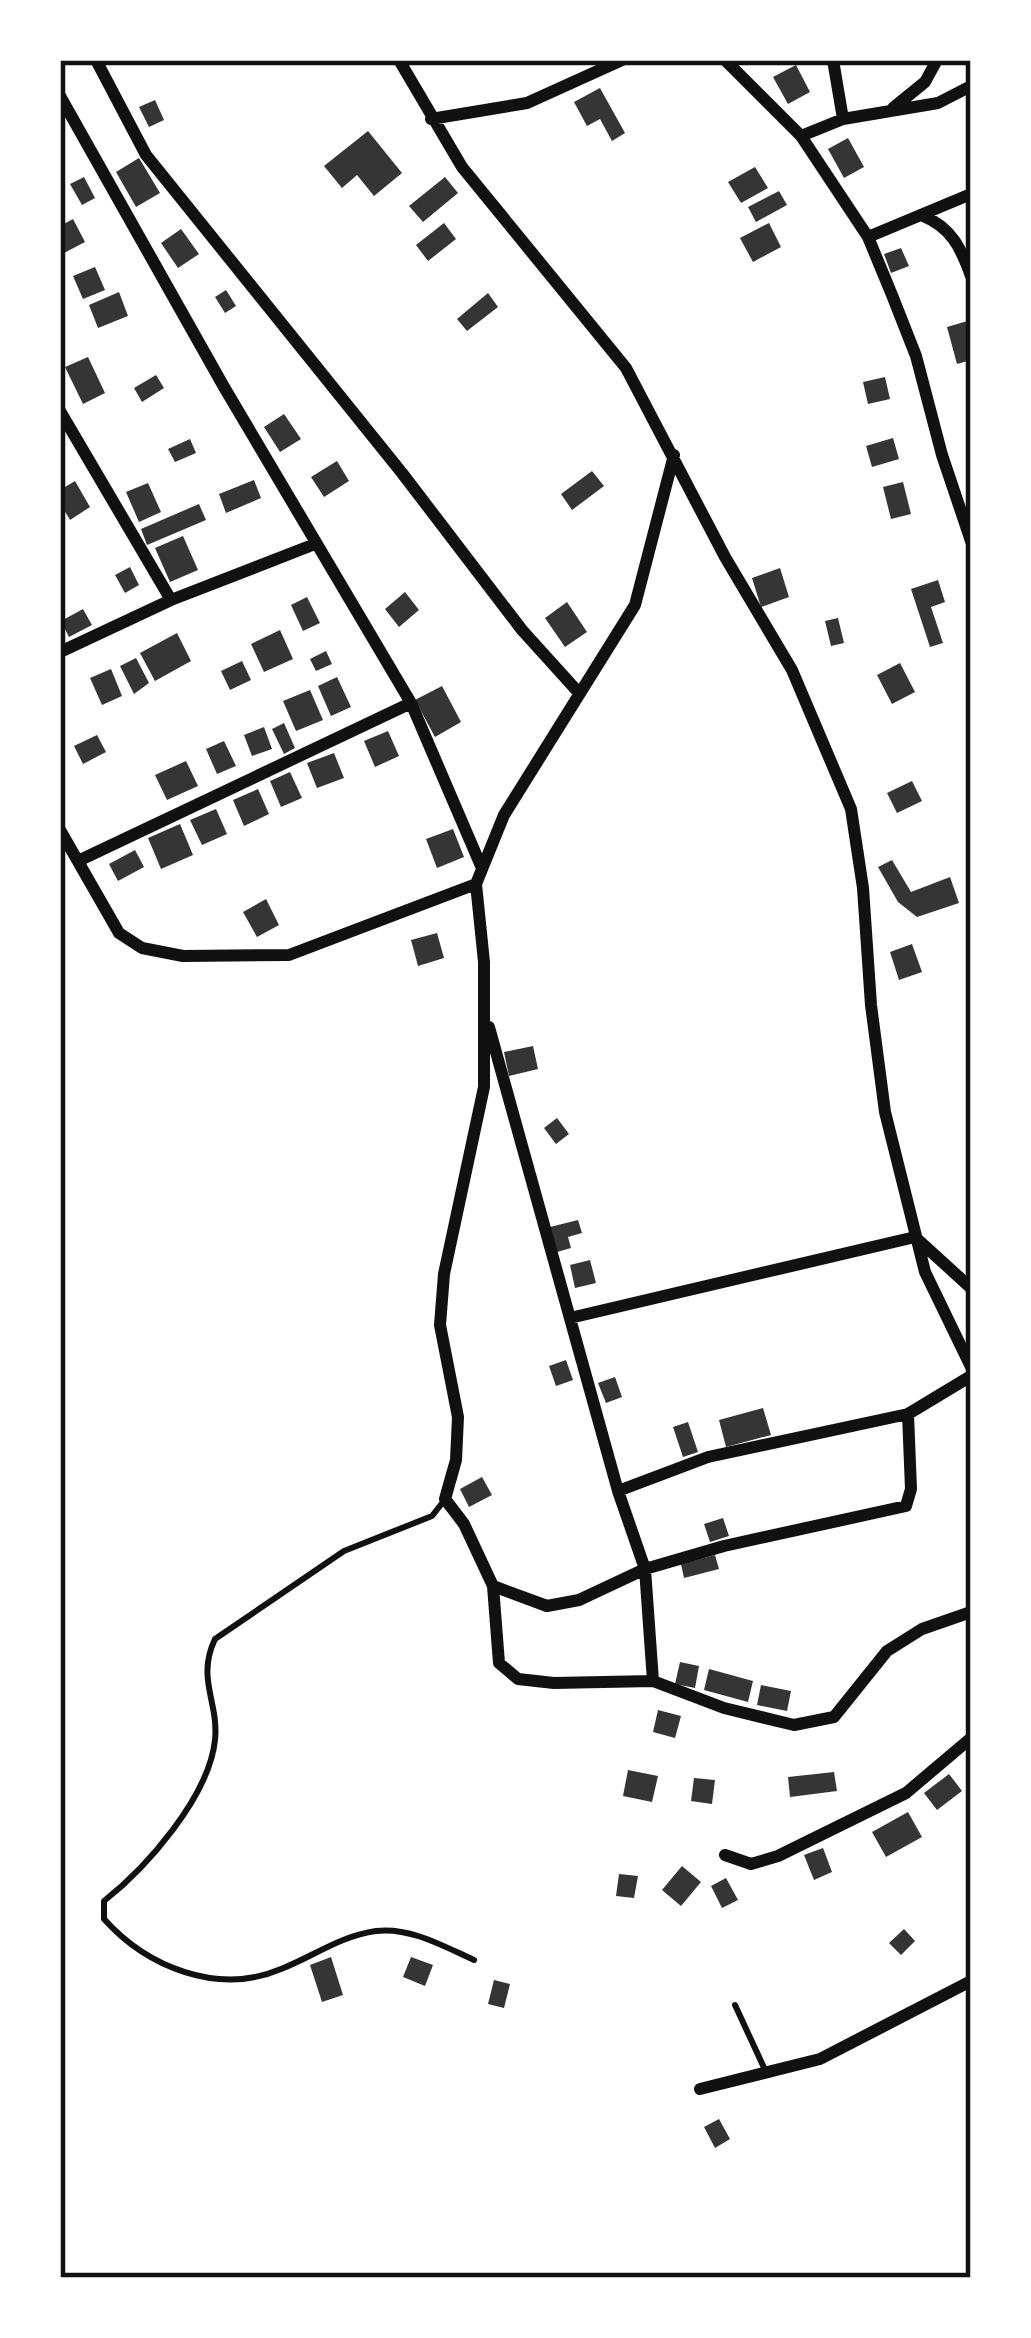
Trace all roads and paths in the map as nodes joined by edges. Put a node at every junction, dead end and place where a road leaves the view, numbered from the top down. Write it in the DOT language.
graph roads {
  1 [pos="96,60"];
  2 [pos="398,60"];
  3 [pos="622,60"];
  4 [pos="724,60"];
  5 [pos="833,60"];
  6 [pos="937,60"];
  7 [pos="971,86"];
  8 [pos="60,96"];
  9 [pos="892,108"];
  10 [pos="431,119"];
  11 [pos="843,119"];
  12 [pos="801,136"];
  13 [pos="971,194"];
  14 [pos="923,216"];
  15 [pos="868,237"];
  16 [pos="971,276"];
  17 [pos="60,411"];
  18 [pos="674,454"];
  19 [pos="971,541"];
  20 [pos="315,544"];
  21 [pos="171,601"];
  22 [pos="60,652"];
  23 [pos="579,693"];
  24 [pos="411,703"];
  25 [pos="60,830"];
  26 [pos="77,861"];
  27 [pos="481,866"];
  28 [pos="476,884"];
  29 [pos="486,1014"];
  30 [pos="915,1238"];
  31 [pos="971,1288"];
  32 [pos="570,1318"];
  33 [pos="971,1367"];
  34 [pos="971,1376"];
  35 [pos="908,1414"];
  36 [pos="618,1491"];
  37 [pos="446,1499"];
  38 [pos="645,1569"];
  39 [pos="493,1586"];
  40 [pos="971,1612"];
  41 [pos="653,1681"];
  42 [pos="971,1738"];
  43 [pos="725,1855"];
  44 [pos="474,1960"];
  45 [pos="971,1982"];
  46 [pos="735,2006"];
  47 [pos="766,2072"];
  48 [pos="700,2089"];
  1 -- 23 [label="street"];
  2 -- 10 [label="street"];
  3 -- 10 [label="street"];
  4 -- 12 [label="street"];
  5 -- 11 [label="street"];
  6 -- 9 [label="street"];
  7 -- 9 [label="street"];
  8 -- 20 [label="street"];
  9 -- 11 [label="street"];
  10 -- 18 [label="street"];
  11 -- 12 [label="street"];
  12 -- 15 [label="street"];
  13 -- 14 [label="street"];
  14 -- 15 [label="street"];
  14 -- 16 [label="street"];
  15 -- 19 [label="street"];
  17 -- 21 [label="street"];
  18 -- 23 [label="street"];
  18 -- 30 [label="street"];
  20 -- 21 [label="street"];
  20 -- 24 [label="street"];
  21 -- 22 [label="street"];
  23 -- 27 [label="street"];
  24 -- 26 [label="street"];
  24 -- 27 [label="street"];
  25 -- 26 [label="street"];
  26 -- 28 [label="street"];
  27 -- 28 [label="street"];
  28 -- 29 [label="street"];
  29 -- 32 [label="street"];
  29 -- 37 [label="street"];
  30 -- 31 [label="street"];
  30 -- 32 [label="street"];
  30 -- 33 [label="street"];
  32 -- 36 [label="street"];
  34 -- 35 [label="street"];
  35 -- 36 [label="street"];
  35 -- 38 [label="street"];
  36 -- 38 [label="street"];
  37 -- 39 [label="street"];
  37 -- 44 [label="lane"];
  38 -- 39 [label="street"];
  38 -- 41 [label="street"];
  39 -- 41 [label="street"];
  40 -- 41 [label="street"];
  42 -- 43 [label="street"];
  45 -- 47 [label="street"];
  46 -- 47 [label="lane"];
  47 -- 48 [label="street"];
}
